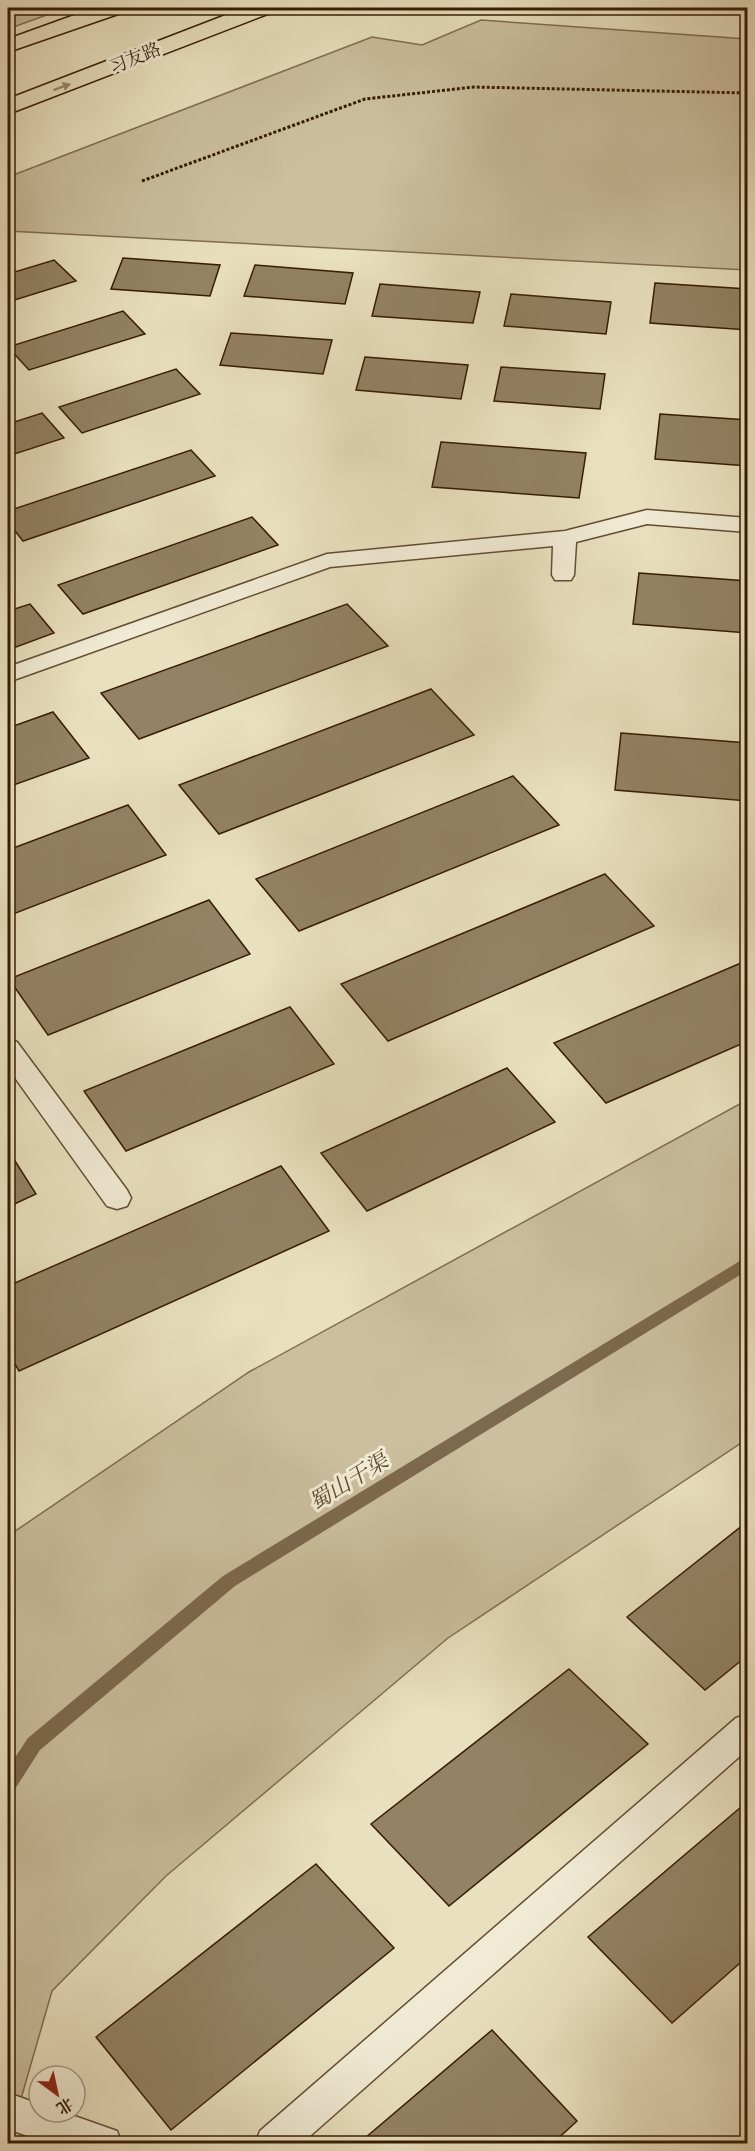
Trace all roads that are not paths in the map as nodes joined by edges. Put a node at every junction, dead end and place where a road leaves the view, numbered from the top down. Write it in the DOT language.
graph roads {
  1 [pos="113,8"];
  2 [pos="262,8"];
  3 [pos="8,46"];
  4 [pos="8,107"];
  5 [pos="747,525"];
  6 [pos="565,538"];
  7 [pos="563,575"];
  8 [pos="8,675"];
  9 [pos="8,1049"];
  10 [pos="117,1198"];
  11 [pos="747,1728"];
  12 [pos="8,2111"];
  13 [pos="104,2144"];
  14 [pos="273,2144"];
  1 -- 3 [label="main road"];
  4 -- 2 [label="main road, 习友路, one-way"];
  5 -- 6 [label="lane"];
  6 -- 7 [label="lane"];
  6 -- 8 [label="lane"];
  9 -- 10 [label="lane"];
  11 -- 14 [label="lane"];
  12 -- 13 [label="lane"];
}
